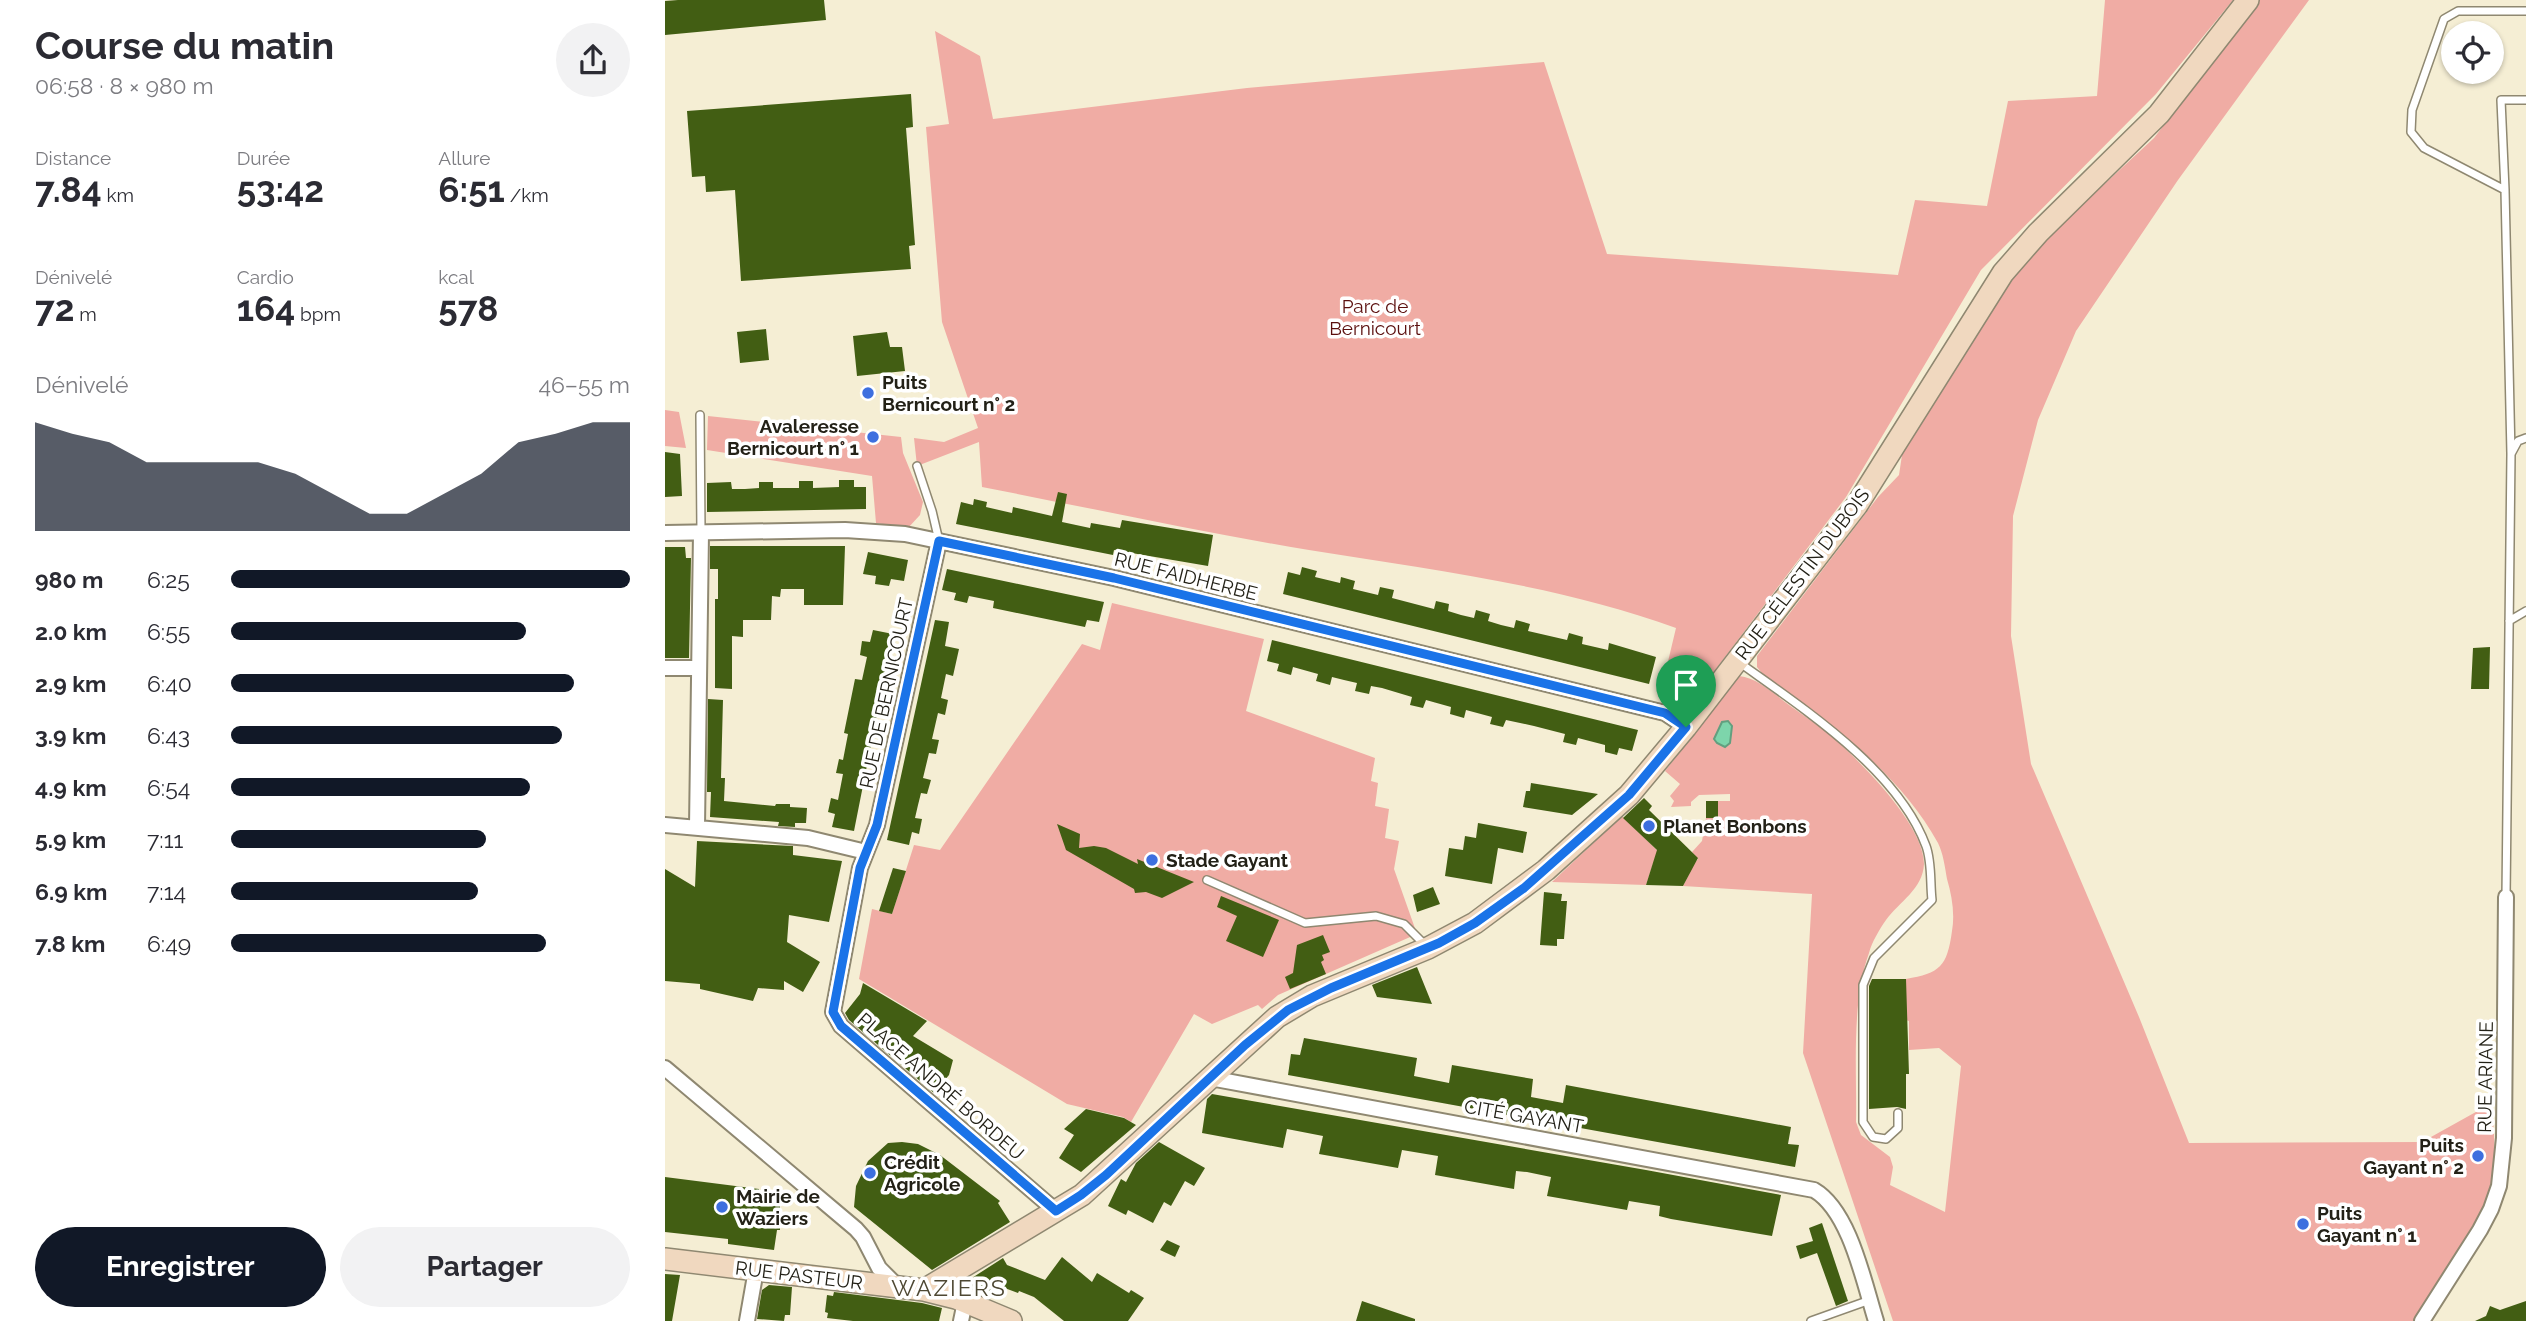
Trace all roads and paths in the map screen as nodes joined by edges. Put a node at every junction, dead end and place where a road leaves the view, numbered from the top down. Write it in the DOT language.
graph roads {
  1 [pos="2248,0"];
  2 [pos="2526,11"];
  3 [pos="2526,100"];
  4 [pos="2505,190"];
  5 [pos="700,415"];
  6 [pos="2526,438"];
  7 [pos="2511,454"];
  8 [pos="917,466"];
  9 [pos="665,533"];
  10 [pos="701,533"];
  11 [pos="939,541"];
  12 [pos="2526,611"];
  13 [pos="2509,621"];
  14 [pos="1737,661"];
  15 [pos="665,668"];
  16 [pos="699,668"];
  17 [pos="1686,727"];
  18 [pos="665,825"];
  19 [pos="697,827"];
  20 [pos="866,852"];
  21 [pos="1207,880"];
  22 [pos="2506,897"];
  23 [pos="1428,948"];
  24 [pos="665,1068"];
  25 [pos="1210,1078"];
  26 [pos="1898,1113"];
  27 [pos="1056,1211"];
  28 [pos="665,1259"];
  29 [pos="756,1270"];
  30 [pos="897,1286"];
  31 [pos="924,1290"];
  32 [pos="1870,1300"];
  33 [pos="963,1311"];
  34 [pos="747,1321"];
  35 [pos="1011,1321"];
  36 [pos="1811,1321"];
  37 [pos="1876,1321"];
  38 [pos="2422,1321"];
  1 -- 14 [label="street, RUE CÉLESTIN DUBOIS"];
  2 -- 4 [label="lane"];
  3 -- 4 [label="lane"];
  4 -- 7 [label="lane"];
  5 -- 10 [label="lane"];
  6 -- 7 [label="lane"];
  7 -- 13 [label="lane"];
  8 -- 11 [label="lane"];
  9 -- 10 [label="street, RUE FAIDHERBE"];
  10 -- 11 [label="street, RUE FAIDHERBE"];
  10 -- 16 [label="street"];
  11 -- 17 [label="street, RUE FAIDHERBE"];
  11 -- 20 [label="street, RUE DE BERNICOURT"];
  12 -- 13 [label="lane"];
  13 -- 22 [label="lane"];
  14 -- 17 [label="street, RUE CÉLESTIN DUBOIS"];
  14 -- 26 [label="lane"];
  15 -- 16 [label="street"];
  16 -- 19 [label="street"];
  17 -- 23 [label="street, RUE CÉLESTIN DUBOIS"];
  18 -- 19 [label="street"];
  19 -- 20 [label="street"];
  20 -- 27 [label="street, PLACE ANDRÉ BORDEU"];
  21 -- 23 [label="lane"];
  22 -- 38 [label="street, RUE ARIANE"];
  23 -- 25 [label="street, RUE CÉLESTIN DUBOIS"];
  24 -- 30 [label="street"];
  25 -- 27 [label="street, RUE CÉLESTIN DUBOIS"];
  25 -- 32 [label="street, CITÉ GAYANT"];
  27 -- 31 [label="street, RUE CÉLESTIN DUBOIS"];
  28 -- 29 [label="street, RUE PASTEUR"];
  29 -- 30 [label="street, RUE PASTEUR"];
  29 -- 34 [label="street"];
  30 -- 31 [label="street, RUE PASTEUR"];
  31 -- 33 [label="street, RUE PASTEUR"];
  32 -- 36 [label="lane"];
  32 -- 37 [label="street"];
  33 -- 35 [label="street, RUE PASTEUR"];
}
